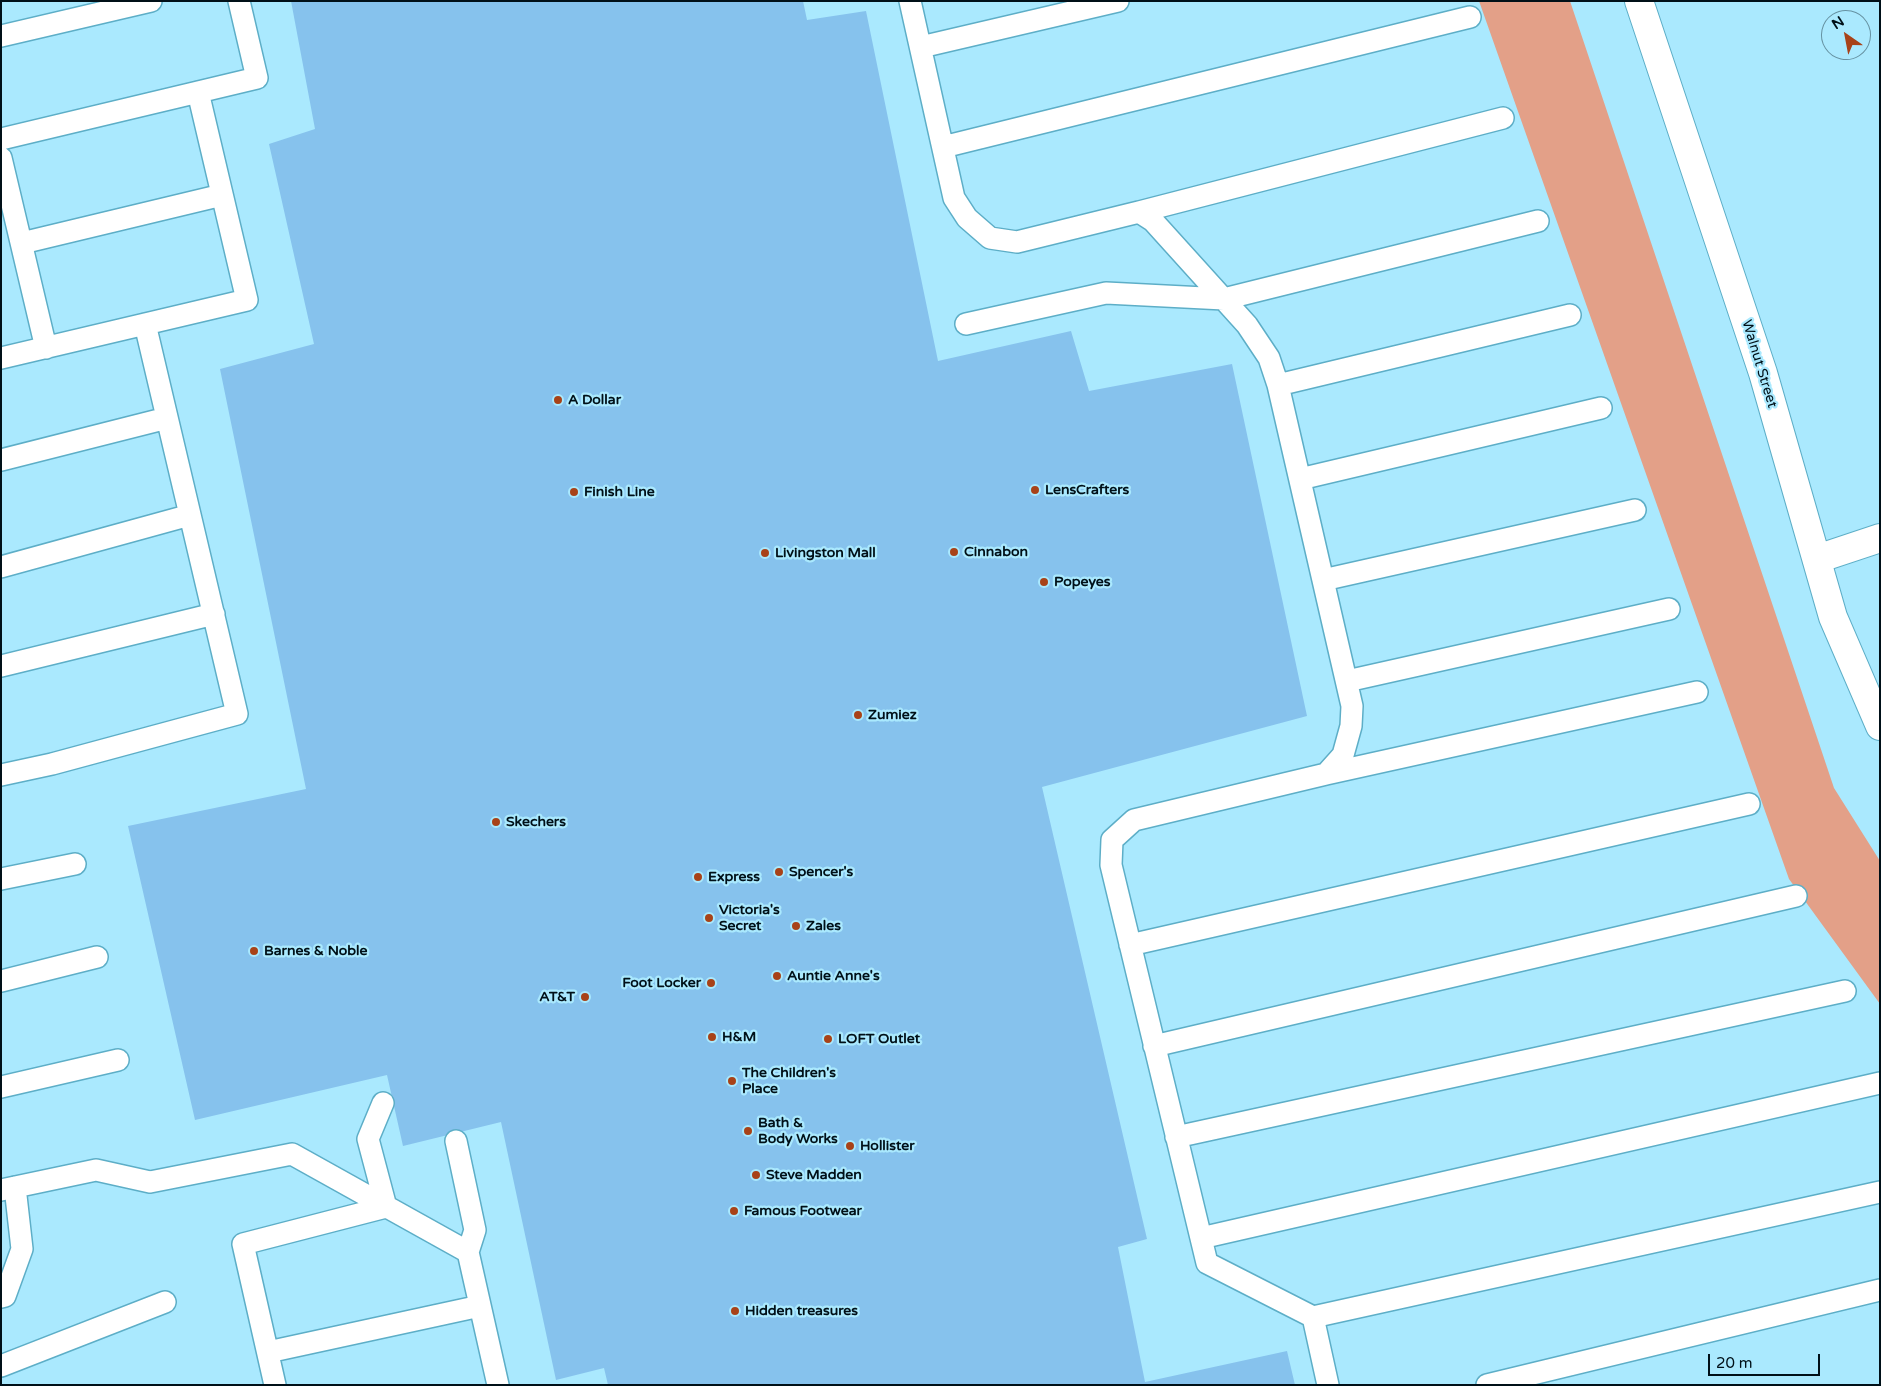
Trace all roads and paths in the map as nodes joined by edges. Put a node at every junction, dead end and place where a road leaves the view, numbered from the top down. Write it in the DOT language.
graph roads {
  1 [pos="151,1"];
  2 [pos="239,1"];
  3 [pos="910,1"];
  4 [pos="1118,1"];
  5 [pos="1639,1"];
  6 [pos="1470,17"];
  7 [pos="1,36"];
  8 [pos="921,48"];
  9 [pos="198,92"];
  10 [pos="1504,118"];
  11 [pos="1,139"];
  12 [pos="943,147"];
  13 [pos="1,158"];
  14 [pos="222,196"];
  15 [pos="1139,212"];
  16 [pos="1538,221"];
  17 [pos="22,243"];
  18 [pos="1224,299"];
  19 [pos="1570,315"];
  20 [pos="145,324"];
  21 [pos="966,324"];
  22 [pos="46,348"];
  23 [pos="1,358"];
  24 [pos="1278,385"];
  25 [pos="1601,408"];
  26 [pos="167,418"];
  27 [pos="1,460"];
  28 [pos="1300,479"];
  29 [pos="1635,510"];
  30 [pos="190,515"];
  31 [pos="1880,538"];
  32 [pos="1817,559"];
  33 [pos="1,567"];
  34 [pos="1323,580"];
  35 [pos="1669,609"];
  36 [pos="214,614"];
  37 [pos="1,666"];
  38 [pos="1346,681"];
  39 [pos="1697,692"];
  40 [pos="1880,726"];
  41 [pos="1326,774"];
  42 [pos="1,775"];
  43 [pos="1748,804"];
  44 [pos="75,864"];
  45 [pos="1,879"];
  46 [pos="1796,896"];
  47 [pos="1130,945"];
  48 [pos="97,957"];
  49 [pos="1,981"];
  50 [pos="1845,991"];
  51 [pos="1154,1046"];
  52 [pos="118,1060"];
  53 [pos="1880,1083"];
  54 [pos="1,1087"];
  55 [pos="383,1104"];
  56 [pos="1176,1137"];
  57 [pos="456,1141"];
  58 [pos="8,1189"];
  59 [pos="1880,1192"];
  60 [pos="386,1207"];
  61 [pos="1201,1238"];
  62 [pos="468,1252"];
  63 [pos="1880,1290"];
  64 [pos="1,1298"];
  65 [pos="165,1302"];
  66 [pos="480,1306"];
  67 [pos="1313,1317"];
  68 [pos="268,1352"];
  69 [pos="1,1366"];
  70 [pos="276,1385"];
  71 [pos="498,1385"];
  72 [pos="1328,1385"];
  73 [pos="1487,1385"];
  1 -- 7 [label="lane"];
  2 -- 9 [label="lane"];
  3 -- 8 [label="lane"];
  4 -- 8 [label="lane"];
  5 -- 32 [label="street, Walnut Street"];
  6 -- 12 [label="lane"];
  8 -- 12 [label="lane"];
  9 -- 11 [label="lane"];
  9 -- 14 [label="lane"];
  10 -- 15 [label="lane"];
  12 -- 15 [label="lane"];
  13 -- 17 [label="lane"];
  14 -- 17 [label="lane"];
  14 -- 20 [label="lane"];
  15 -- 18 [label="lane"];
  16 -- 18 [label="lane"];
  17 -- 22 [label="lane"];
  18 -- 21 [label="lane"];
  18 -- 24 [label="lane"];
  19 -- 24 [label="lane"];
  20 -- 22 [label="lane"];
  20 -- 26 [label="lane"];
  22 -- 23 [label="lane"];
  24 -- 28 [label="lane"];
  25 -- 28 [label="lane"];
  26 -- 27 [label="lane"];
  26 -- 30 [label="lane"];
  28 -- 34 [label="lane"];
  29 -- 34 [label="lane"];
  30 -- 33 [label="lane"];
  30 -- 36 [label="lane"];
  31 -- 32 [label="street"];
  32 -- 40 [label="street, Walnut Street"];
  34 -- 38 [label="lane"];
  35 -- 38 [label="lane"];
  36 -- 37 [label="lane"];
  36 -- 42 [label="lane"];
  38 -- 41 [label="lane"];
  39 -- 41 [label="lane"];
  41 -- 47 [label="lane"];
  43 -- 47 [label="lane"];
  44 -- 45 [label="lane"];
  46 -- 51 [label="lane"];
  47 -- 51 [label="lane"];
  48 -- 49 [label="lane"];
  50 -- 56 [label="lane"];
  51 -- 56 [label="lane"];
  52 -- 54 [label="lane"];
  53 -- 61 [label="lane"];
  55 -- 60 [label="lane"];
  56 -- 61 [label="lane"];
  57 -- 62 [label="lane"];
  58 -- 60 [label="lane"];
  58 -- 64 [label="lane"];
  59 -- 67 [label="lane"];
  60 -- 62 [label="lane"];
  60 -- 68 [label="lane"];
  61 -- 67 [label="lane"];
  62 -- 66 [label="lane"];
  63 -- 73 [label="lane"];
  65 -- 69 [label="lane"];
  66 -- 68 [label="lane"];
  66 -- 71 [label="lane"];
  67 -- 72 [label="lane"];
  68 -- 70 [label="lane"];
}
